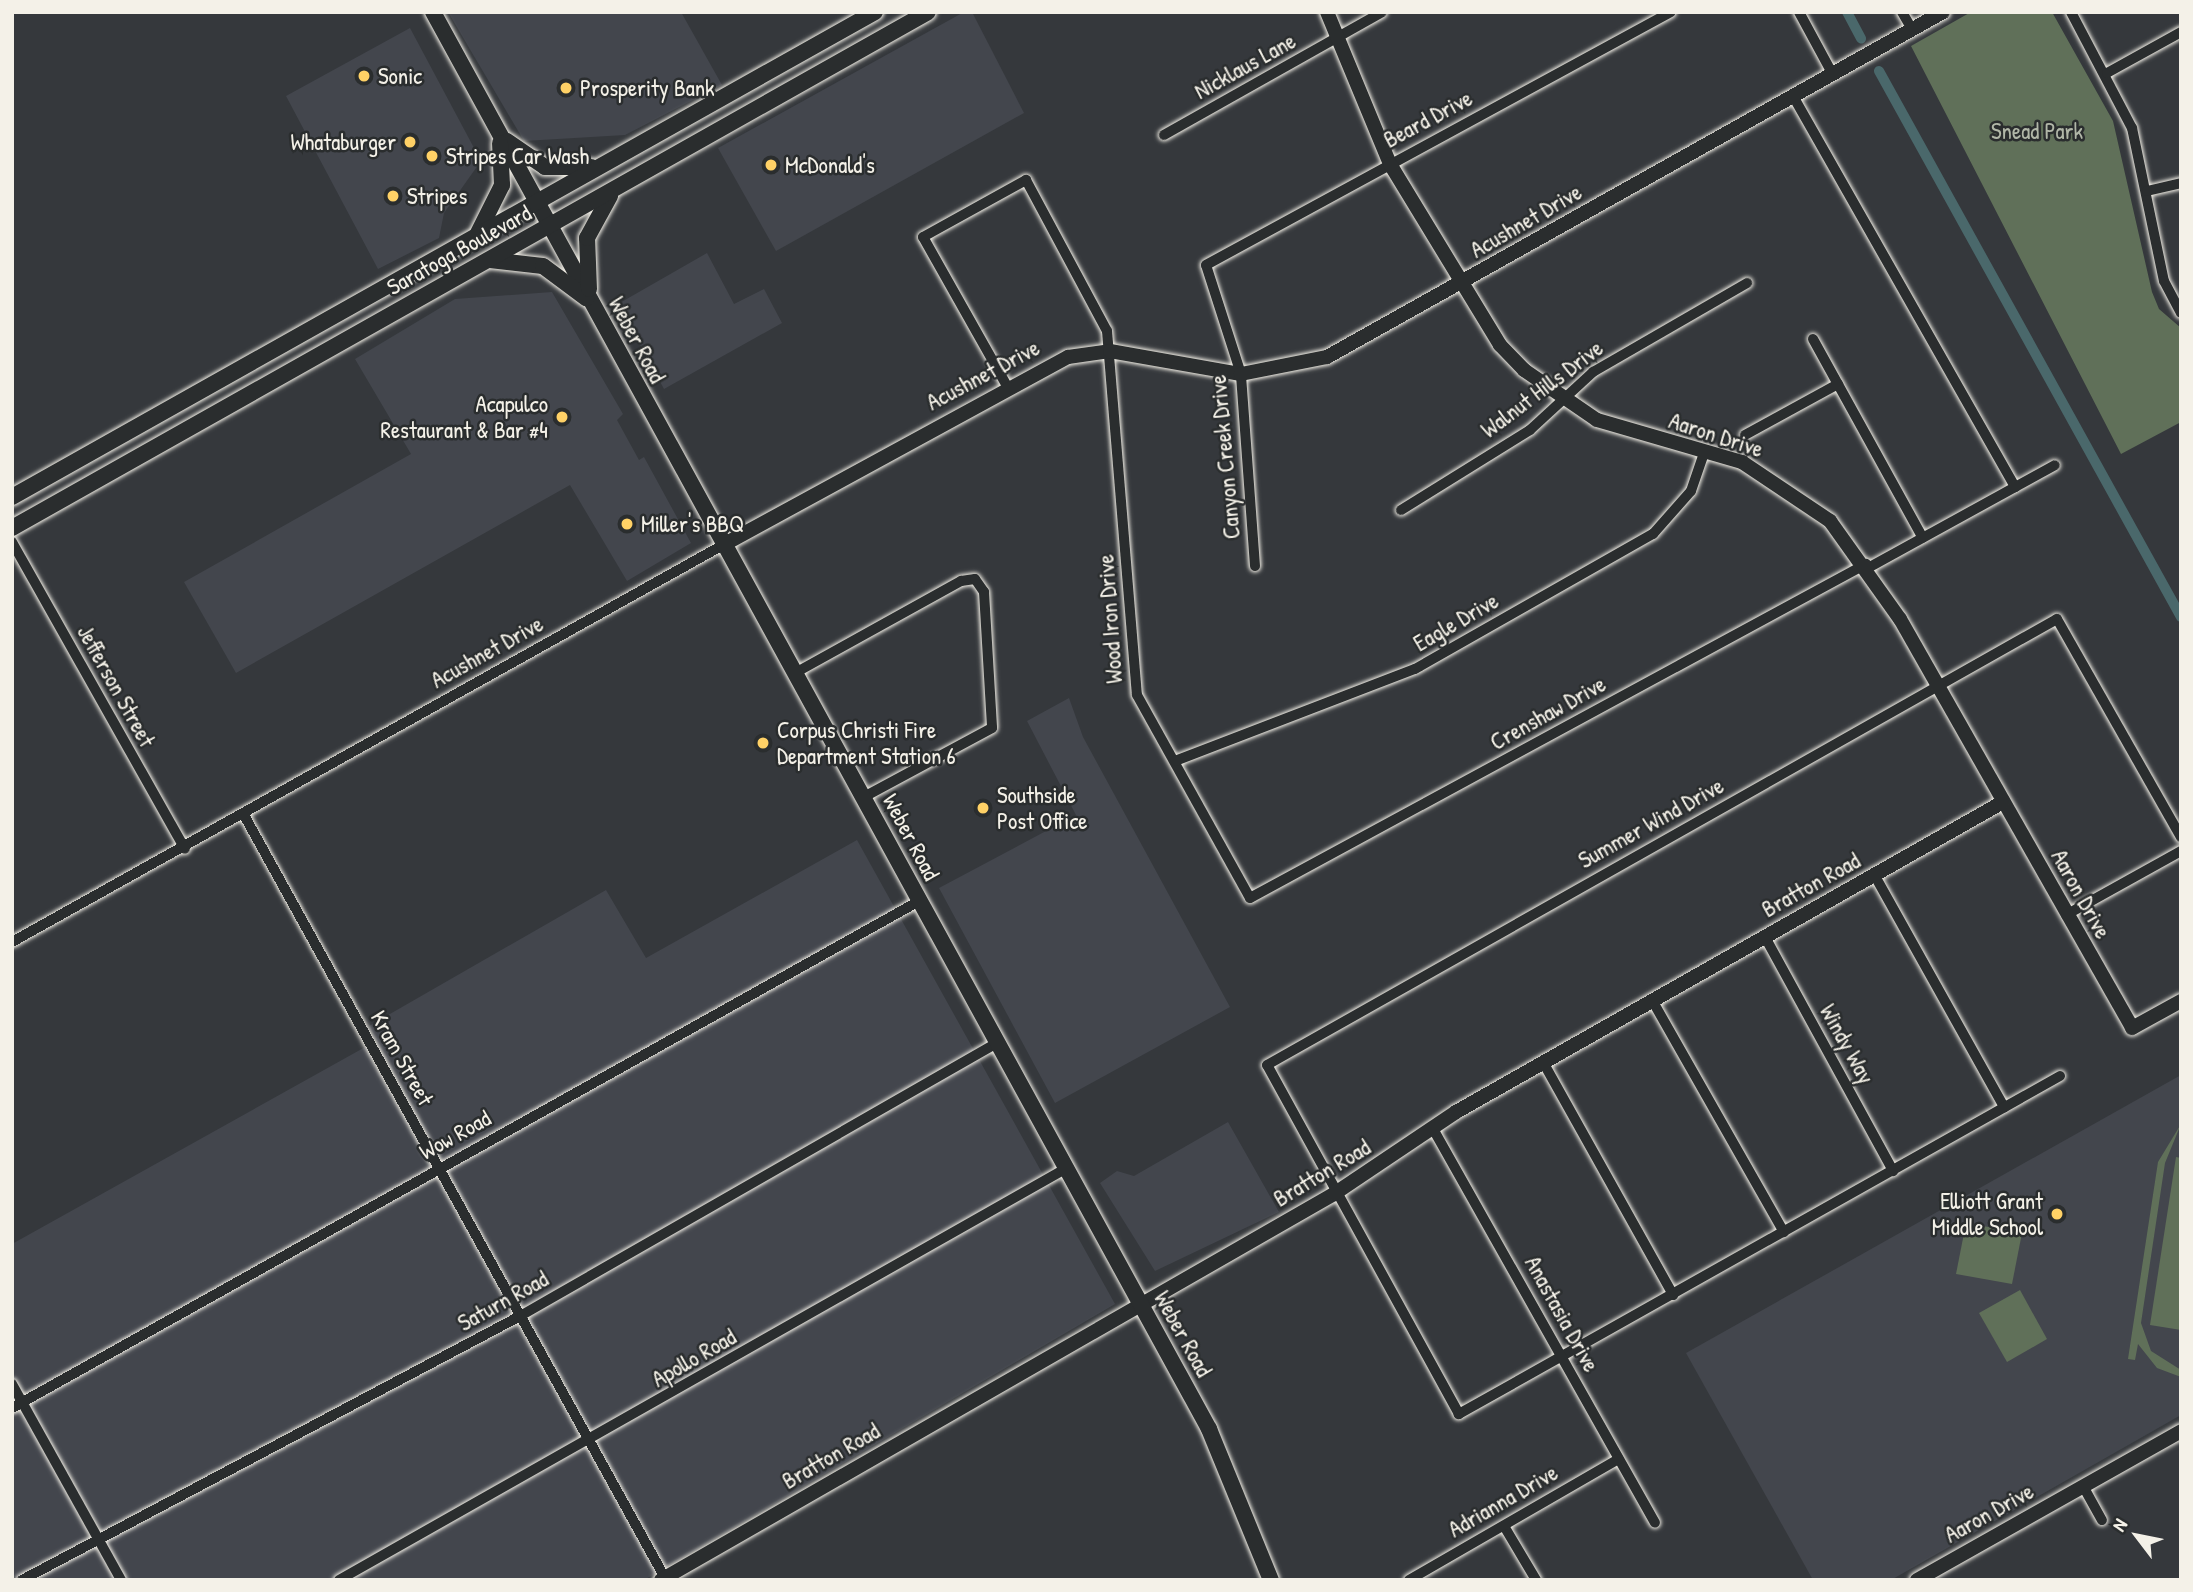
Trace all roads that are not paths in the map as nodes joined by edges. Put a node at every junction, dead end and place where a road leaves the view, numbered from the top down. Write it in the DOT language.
graph roads {
  1 [pos="433,12"];
  2 [pos="875,12"];
  3 [pos="928,12"];
  4 [pos="1327,12"];
  5 [pos="1382,12"];
  6 [pos="1671,12"];
  7 [pos="1799,12"];
  8 [pos="1902,12"];
  9 [pos="1942,12"];
  10 [pos="2071,12"];
  11 [pos="1912,29"];
  12 [pos="2181,32"];
  13 [pos="1336,39"];
  14 [pos="1832,73"];
  15 [pos="2107,73"];
  16 [pos="1793,96"];
  17 [pos="499,133"];
  18 [pos="1164,135"];
  19 [pos="1390,163"];
  20 [pos="604,164"];
  21 [pos="2181,183"];
  22 [pos="618,187"];
  23 [pos="2147,191"];
  24 [pos="537,202"];
  25 [pos="550,225"];
  26 [pos="475,237"];
  27 [pos="488,260"];
  28 [pos="1206,265"];
  29 [pos="1746,283"];
  30 [pos="1459,286"];
  31 [pos="591,302"];
  32 [pos="2181,313"];
  33 [pos="1813,339"];
  34 [pos="1110,351"];
  35 [pos="1241,374"];
  36 [pos="1838,384"];
  37 [pos="1007,386"];
  38 [pos="1564,400"];
  39 [pos="1745,435"];
  40 [pos="1705,450"];
  41 [pos="2055,465"];
  42 [pos="2015,487"];
  43 [pos="12,498"];
  44 [pos="1401,509"];
  45 [pos="12,528"];
  46 [pos="1923,538"];
  47 [pos="12,542"];
  48 [pos="723,545"];
  49 [pos="1255,566"];
  50 [pos="1867,566"];
  51 [pos="795,673"];
  52 [pos="1938,687"];
  53 [pos="1175,761"];
  54 [pos="864,797"];
  55 [pos="2003,802"];
  56 [pos="244,815"];
  57 [pos="2181,837"];
  58 [pos="185,849"];
  59 [pos="2181,851"];
  60 [pos="1875,876"];
  61 [pos="1250,898"];
  62 [pos="919,901"];
  63 [pos="2066,915"];
  64 [pos="1765,937"];
  65 [pos="12,942"];
  66 [pos="1652,1000"];
  67 [pos="2181,1001"];
  68 [pos="995,1044"];
  69 [pos="1543,1062"];
  70 [pos="2060,1076"];
  71 [pos="2004,1107"];
  72 [pos="1432,1127"];
  73 [pos="438,1168"];
  74 [pos="1067,1168"];
  75 [pos="1894,1171"];
  76 [pos="1334,1194"];
  77 [pos="1784,1232"];
  78 [pos="1673,1294"];
  79 [pos="1141,1304"];
  80 [pos="522,1315"];
  81 [pos="1562,1356"];
  82 [pos="12,1384"];
  83 [pos="17,1406"];
  84 [pos="2181,1431"];
  85 [pos="591,1441"];
  86 [pos="1619,1459"];
  87 [pos="2083,1486"];
  88 [pos="2102,1520"];
  89 [pos="1655,1523"];
  90 [pos="1504,1526"];
  91 [pos="98,1538"];
  92 [pos="663,1579"];
  93 [pos="22,1580"];
  94 [pos="121,1580"];
  95 [pos="339,1580"];
  96 [pos="1271,1580"];
  97 [pos="1409,1580"];
  98 [pos="1536,1580"];
  99 [pos="1917,1580"];
  1 -- 17 [label="main road, Weber Road"];
  2 -- 20 [label="main road, Saratoga Boulevard"];
  3 -- 22 [label="main road, Saratoga Boulevard"];
  4 -- 13 [label="street, Aaron Drive"];
  5 -- 13 [label="street, Nicklaus Lane"];
  6 -- 19 [label="street, Beard Drive"];
  7 -- 14 [label="street"];
  8 -- 11 [label="street"];
  9 -- 11 [label="street, Acushnet Drive"];
  10 -- 15 [label="street"];
  11 -- 14 [label="street, Acushnet Drive"];
  12 -- 15 [label="street"];
  13 -- 18 [label="street, Nicklaus Lane"];
  13 -- 19 [label="street, Aaron Drive"];
  14 -- 16 [label="street, Acushnet Drive"];
  15 -- 23 [label="street"];
  16 -- 30 [label="street, Acushnet Drive"];
  16 -- 42 [label="street"];
  17 -- 20 [label="main road"];
  17 -- 24 [label="main road, Weber Road"];
  17 -- 26 [label="main road"];
  19 -- 28 [label="street, Beard Drive"];
  19 -- 30 [label="street, Aaron Drive"];
  20 -- 24 [label="main road, Saratoga Boulevard"];
  21 -- 23 [label="street"];
  22 -- 25 [label="main road, Saratoga Boulevard"];
  22 -- 31 [label="main road"];
  23 -- 32 [label="street"];
  24 -- 25 [label="main road, Weber Road"];
  24 -- 26 [label="main road, Saratoga Boulevard"];
  25 -- 27 [label="main road, Saratoga Boulevard"];
  25 -- 31 [label="main road, Weber Road"];
  26 -- 43 [label="main road, Saratoga Boulevard"];
  27 -- 31 [label="main road"];
  27 -- 45 [label="main road, Saratoga Boulevard"];
  28 -- 35 [label="street, Canyon Creek Drive"];
  29 -- 38 [label="street, Walnut Hills Drive"];
  30 -- 35 [label="street, Acushnet Drive"];
  30 -- 38 [label="street, Aaron Drive"];
  31 -- 48 [label="main road, Weber Road"];
  33 -- 36 [label="street"];
  34 -- 35 [label="street, Acushnet Drive"];
  34 -- 37 [label="street, Acushnet Drive"];
  34 -- 37 [label="street, Wood Iron Drive"];
  34 -- 53 [label="street, Wood Iron Drive"];
  35 -- 49 [label="street, Canyon Creek Drive"];
  36 -- 39 [label="street"];
  36 -- 46 [label="street"];
  37 -- 48 [label="street, Acushnet Drive"];
  38 -- 40 [label="street, Aaron Drive"];
  38 -- 44 [label="street, Walnut Hills Drive"];
  40 -- 50 [label="street, Aaron Drive"];
  40 -- 53 [label="street, Eagle Drive"];
  41 -- 42 [label="street, Crenshaw Drive"];
  42 -- 46 [label="street, Crenshaw Drive"];
  46 -- 50 [label="street, Crenshaw Drive"];
  47 -- 58 [label="street, Jefferson Street"];
  48 -- 51 [label="main road, Weber Road"];
  48 -- 56 [label="street, Acushnet Drive"];
  50 -- 52 [label="street, Aaron Drive"];
  50 -- 61 [label="street, Crenshaw Drive"];
  51 -- 54 [label="main road, Weber Road"];
  51 -- 54 [label="street"];
  52 -- 55 [label="street, Aaron Drive"];
  52 -- 57 [label="street, Summer Wind Drive"];
  52 -- 76 [label="street, Summer Wind Drive"];
  53 -- 61 [label="street, Wood Iron Drive"];
  54 -- 62 [label="main road, Weber Road"];
  55 -- 60 [label="street, Bratton Road"];
  55 -- 63 [label="street, Aaron Drive"];
  56 -- 58 [label="street, Acushnet Drive"];
  56 -- 73 [label="street, Kram Street"];
  58 -- 65 [label="street, Acushnet Drive"];
  59 -- 63 [label="street"];
  60 -- 64 [label="street, Bratton Road"];
  60 -- 71 [label="street"];
  62 -- 68 [label="main road, Weber Road"];
  62 -- 73 [label="street, Wow Road"];
  63 -- 67 [label="street, Aaron Drive"];
  64 -- 66 [label="street, Bratton Road"];
  64 -- 75 [label="street, Windy Way"];
  66 -- 69 [label="street, Bratton Road"];
  66 -- 77 [label="street"];
  68 -- 74 [label="main road, Weber Road"];
  68 -- 80 [label="street, Saturn Road"];
  69 -- 72 [label="street, Bratton Road"];
  69 -- 78 [label="street"];
  70 -- 71 [label="street"];
  71 -- 75 [label="street"];
  72 -- 76 [label="street, Bratton Road"];
  72 -- 81 [label="street, Anastasia Drive"];
  73 -- 80 [label="street, Kram Street"];
  73 -- 83 [label="street, Wow Road"];
  74 -- 79 [label="main road, Weber Road"];
  74 -- 85 [label="street, Apollo Road"];
  75 -- 77 [label="street"];
  76 -- 79 [label="street, Bratton Road"];
  76 -- 81 [label="street"];
  77 -- 78 [label="street"];
  78 -- 81 [label="street"];
  79 -- 92 [label="street, Bratton Road"];
  79 -- 96 [label="main road, Weber Road"];
  80 -- 85 [label="street, Kram Street"];
  80 -- 91 [label="street, Saturn Road"];
  81 -- 86 [label="street, Anastasia Drive"];
  82 -- 83 [label="street"];
  83 -- 91 [label="street"];
  84 -- 87 [label="street, Aaron Drive"];
  85 -- 92 [label="street, Kram Street"];
  85 -- 95 [label="street, Apollo Road"];
  86 -- 89 [label="street, Anastasia Drive"];
  86 -- 90 [label="street, Adrianna Drive"];
  87 -- 88 [label="street"];
  87 -- 99 [label="street, Aaron Drive"];
  90 -- 97 [label="street, Adrianna Drive"];
  90 -- 98 [label="street"];
  91 -- 93 [label="street, Saturn Road"];
  91 -- 94 [label="street"];
}
